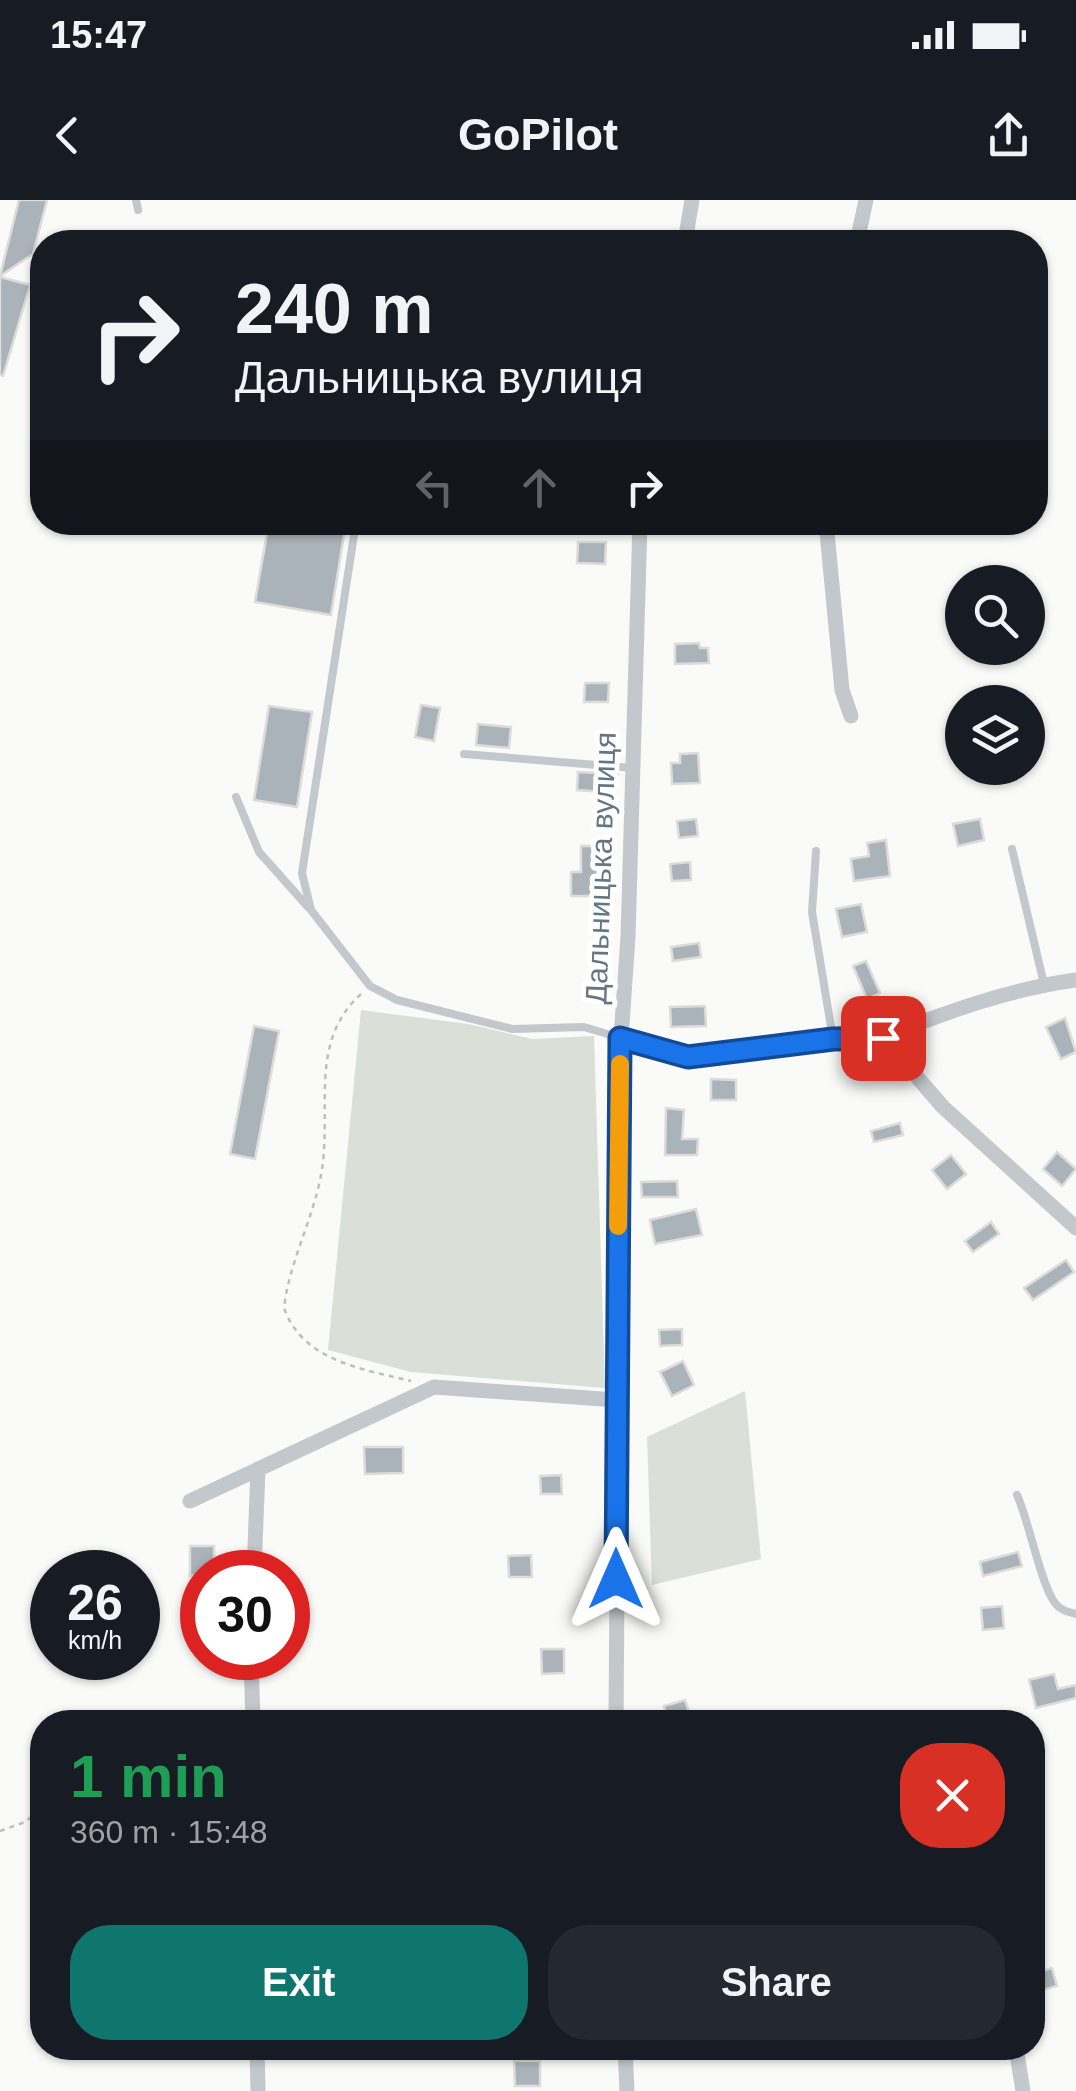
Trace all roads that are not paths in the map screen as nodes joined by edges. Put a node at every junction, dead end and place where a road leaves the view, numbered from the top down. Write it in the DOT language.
graph roads {
  1 [pos="136,200"];
  2 [pos="692,200"];
  3 [pos="866,200"];
  4 [pos="138,210"];
  5 [pos="687,230"];
  6 [pos="860,230"];
  7 [pos="354,535"];
  8 [pos="640,535"];
  9 [pos="827,535"];
  10 [pos="851,716"];
  11 [pos="464,754"];
  12 [pos="634,768"];
  13 [pos="236,797"];
  14 [pos="1012,849"];
  15 [pos="816,852"];
  16 [pos="310,910"];
  17 [pos="1076,980"];
  18 [pos="1044,984"];
  19 [pos="620,1038"];
  20 [pos="883,1038"];
  21 [pos="833,1039"];
  22 [pos="1076,1228"];
  23 [pos="616,1400"];
  24 [pos="258,1469"];
  25 [pos="1017,1495"];
  26 [pos="190,1501"];
  27 [pos="255,1550"];
  28 [pos="1076,1614"];
  29 [pos="252,1680"];
  30 [pos="253,1710"];
  31 [pos="616,1710"];
  32 [pos="257,2060"];
  33 [pos="626,2060"];
  34 [pos="1018,2060"];
  35 [pos="258,2091"];
  36 [pos="627,2091"];
  37 [pos="1023,2091"];
  1 -- 4 [label="lane"];
  2 -- 5 [label="street"];
  3 -- 6 [label="street"];
  7 -- 16 [label="lane"];
  8 -- 12 [label="street, Дальницька вулиця"];
  9 -- 10 [label="street"];
  11 -- 12 [label="lane"];
  12 -- 19 [label="street, Дальницька вулиця"];
  13 -- 16 [label="lane"];
  14 -- 18 [label="lane"];
  15 -- 21 [label="lane"];
  16 -- 19 [label="lane"];
  17 -- 18 [label="street"];
  18 -- 20 [label="street"];
  19 -- 21 [label="street, Дальницька вулиця"];
  19 -- 23 [label="street"];
  20 -- 21 [label="street, Дальницька вулиця"];
  20 -- 22 [label="street"];
  23 -- 24 [label="street"];
  23 -- 31 [label="street"];
  24 -- 26 [label="street"];
  24 -- 27 [label="street"];
  25 -- 28 [label="lane"];
  29 -- 30 [label="street"];
  32 -- 35 [label="street"];
  33 -- 36 [label="street"];
  34 -- 37 [label="street"];
}
